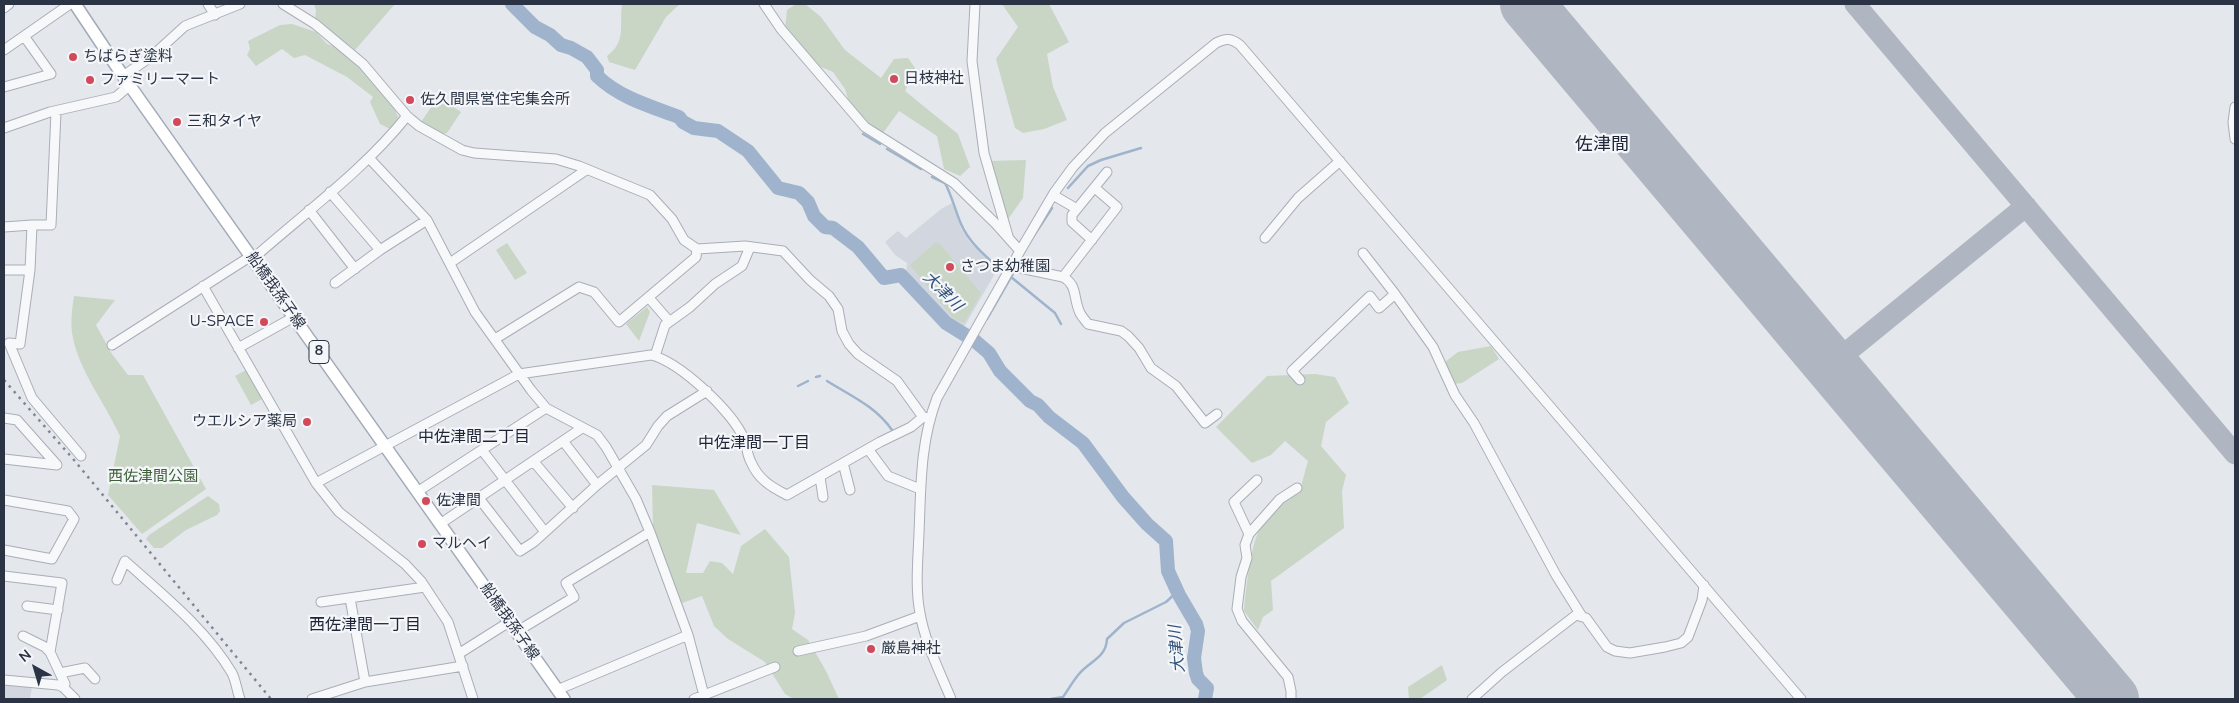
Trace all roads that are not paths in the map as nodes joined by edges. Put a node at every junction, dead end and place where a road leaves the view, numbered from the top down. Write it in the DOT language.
graph roads {
  1 [pos="9,4"];
  2 [pos="70,4"];
  3 [pos="75,4"];
  4 [pos="208,4"];
  5 [pos="240,4"];
  6 [pos="283,4"];
  7 [pos="764,4"];
  8 [pos="975,4"];
  9 [pos="4,8"];
  10 [pos="215,15"];
  11 [pos="24,36"];
  12 [pos="4,50"];
  13 [pos="126,81"];
  14 [pos="4,87"];
  15 [pos="2235,107"];
  16 [pos="56,112"];
  17 [pos="407,116"];
  18 [pos="4,128"];
  19 [pos="2235,139"];
  20 [pos="369,158"];
  21 [pos="1340,160"];
  22 [pos="586,170"];
  23 [pos="1107,172"];
  24 [pos="1095,188"];
  25 [pos="330,192"];
  26 [pos="1053,195"];
  27 [pos="1077,209"];
  28 [pos="309,210"];
  29 [pos="427,220"];
  30 [pos="32,225"];
  31 [pos="4,227"];
  32 [pos="1265,238"];
  33 [pos="1092,240"];
  34 [pos="1010,241"];
  35 [pos="750,247"];
  36 [pos="697,248"];
  37 [pos="380,250"];
  38 [pos="1020,250"];
  39 [pos="1363,254"];
  40 [pos="251,256"];
  41 [pos="450,263"];
  42 [pos="1011,266"];
  43 [pos="355,269"];
  44 [pos="4,270"];
  45 [pos="30,270"];
  46 [pos="1063,277"];
  47 [pos="335,283"];
  48 [pos="203,286"];
  49 [pos="1395,294"];
  50 [pos="649,298"];
  51 [pos="294,317"];
  52 [pos="669,321"];
  53 [pos="495,339"];
  54 [pos="6,343"];
  55 [pos="112,344"];
  56 [pos="238,348"];
  57 [pos="655,356"];
  58 [pos="518,374"];
  59 [pos="1300,380"];
  60 [pos="707,390"];
  61 [pos="546,408"];
  62 [pos="1217,414"];
  63 [pos="926,417"];
  64 [pos="4,418"];
  65 [pos="582,428"];
  66 [pos="563,441"];
  67 [pos="384,445"];
  68 [pos="868,449"];
  69 [pos="482,450"];
  70 [pos="81,456"];
  71 [pos="4,458"];
  72 [pos="534,462"];
  73 [pos="843,463"];
  74 [pos="617,469"];
  75 [pos="820,477"];
  76 [pos="504,480"];
  77 [pos="1257,480"];
  78 [pos="316,483"];
  79 [pos="597,485"];
  80 [pos="1297,488"];
  81 [pos="850,490"];
  82 [pos="920,490"];
  83 [pos="417,492"];
  84 [pos="478,497"];
  85 [pos="823,497"];
  86 [pos="4,500"];
  87 [pos="573,508"];
  88 [pos="440,524"];
  89 [pos="545,532"];
  90 [pos="650,532"];
  91 [pos="1249,534"];
  92 [pos="4,550"];
  93 [pos="4,576"];
  94 [pos="117,580"];
  95 [pos="1704,585"];
  96 [pos="426,587"];
  97 [pos="350,598"];
  98 [pos="321,602"];
  99 [pos="28,606"];
  100 [pos="58,610"];
  101 [pos="1581,615"];
  102 [pos="920,616"];
  103 [pos="509,622"];
  104 [pos="516,632"];
  105 [pos="688,635"];
  106 [pos="23,636"];
  107 [pos="798,651"];
  108 [pos="50,652"];
  109 [pos="460,653"];
  110 [pos="463,666"];
  111 [pos="775,666"];
  112 [pos="60,673"];
  113 [pos="95,679"];
  114 [pos="4,680"];
  115 [pos="365,682"];
  116 [pos="63,687"];
  117 [pos="560,695"];
  118 [pos="705,698"];
  119 [pos="75,699"];
  120 [pos="240,699"];
  121 [pos="312,699"];
  122 [pos="473,699"];
  123 [pos="694,699"];
  124 [pos="951,699"];
  125 [pos="1291,699"];
  126 [pos="1472,699"];
  127 [pos="1801,699"];
  1 -- 9 [label="street"];
  2 -- 11 [label="street"];
  3 -- 13 [label="main road, 船橋我孫子線 / 8"];
  4 -- 10 [label="street"];
  5 -- 10 [label="street"];
  6 -- 17 [label="street"];
  7 -- 34 [label="street"];
  8 -- 34 [label="street"];
  10 -- 13 [label="street"];
  11 -- 12 [label="street"];
  11 -- 14 [label="street"];
  13 -- 16 [label="street"];
  13 -- 40 [label="main road, 船橋我孫子線 / 8"];
  15 -- 19 [label="street"];
  16 -- 18 [label="street"];
  16 -- 30 [label="street"];
  17 -- 20 [label="street"];
  17 -- 22 [label="street"];
  20 -- 25 [label="street"];
  20 -- 29 [label="street"];
  21 -- 26 [label="street"];
  21 -- 32 [label="street"];
  21 -- 95 [label="street"];
  22 -- 36 [label="street"];
  22 -- 41 [label="street"];
  23 -- 24 [label="street"];
  24 -- 27 [label="street"];
  24 -- 33 [label="street"];
  25 -- 28 [label="street"];
  25 -- 37 [label="street"];
  26 -- 27 [label="street"];
  26 -- 38 [label="street"];
  27 -- 33 [label="street"];
  28 -- 40 [label="street"];
  28 -- 43 [label="street"];
  29 -- 37 [label="street"];
  29 -- 41 [label="street"];
  30 -- 31 [label="street"];
  30 -- 45 [label="street"];
  33 -- 46 [label="street"];
  34 -- 38 [label="street"];
  35 -- 36 [label="street"];
  35 -- 52 [label="street"];
  35 -- 63 [label="street"];
  36 -- 50 [label="street"];
  37 -- 43 [label="street"];
  38 -- 42 [label="street"];
  39 -- 49 [label="street"];
  40 -- 48 [label="street"];
  40 -- 51 [label="main road, 船橋我孫子線 / 8"];
  41 -- 53 [label="street"];
  42 -- 46 [label="street"];
  42 -- 63 [label="street"];
  43 -- 47 [label="street"];
  44 -- 45 [label="street"];
  45 -- 54 [label="street"];
  46 -- 62 [label="street"];
  48 -- 55 [label="street"];
  48 -- 56 [label="street"];
  49 -- 59 [label="street"];
  49 -- 101 [label="street"];
  50 -- 52 [label="street"];
  50 -- 53 [label="street"];
  51 -- 56 [label="street"];
  51 -- 67 [label="main road, 船橋我孫子線 / 8"];
  52 -- 57 [label="street"];
  53 -- 58 [label="street"];
  54 -- 70 [label="street"];
  56 -- 78 [label="street"];
  57 -- 58 [label="street"];
  57 -- 60 [label="street"];
  58 -- 61 [label="street"];
  58 -- 67 [label="street"];
  60 -- 74 [label="street"];
  60 -- 75 [label="street"];
  61 -- 65 [label="street"];
  61 -- 69 [label="street"];
  63 -- 68 [label="street"];
  63 -- 82 [label="street"];
  64 -- 71 [label="street"];
  65 -- 66 [label="street"];
  65 -- 74 [label="street"];
  66 -- 72 [label="street"];
  66 -- 79 [label="street"];
  67 -- 78 [label="street"];
  67 -- 83 [label="main road, 船橋我孫子線 / 8"];
  68 -- 73 [label="street"];
  68 -- 82 [label="street"];
  69 -- 76 [label="street"];
  69 -- 83 [label="street"];
  72 -- 76 [label="street"];
  72 -- 87 [label="street"];
  73 -- 75 [label="street"];
  73 -- 81 [label="street"];
  74 -- 79 [label="street"];
  74 -- 90 [label="street"];
  75 -- 85 [label="street"];
  76 -- 84 [label="street"];
  76 -- 89 [label="street"];
  77 -- 91 [label="street"];
  78 -- 96 [label="street"];
  79 -- 87 [label="street"];
  80 -- 91 [label="street"];
  82 -- 102 [label="street"];
  83 -- 88 [label="main road, 船橋我孫子線 / 8"];
  84 -- 88 [label="street"];
  84 -- 89 [label="street"];
  86 -- 92 [label="street"];
  87 -- 89 [label="street"];
  88 -- 103 [label="main road, 船橋我孫子線 / 8"];
  90 -- 104 [label="street"];
  90 -- 105 [label="street"];
  91 -- 125 [label="street"];
  93 -- 100 [label="street"];
  94 -- 120 [label="street"];
  95 -- 101 [label="street"];
  95 -- 127 [label="street"];
  96 -- 97 [label="street"];
  96 -- 109 [label="street"];
  97 -- 98 [label="street"];
  97 -- 115 [label="street"];
  99 -- 100 [label="street"];
  100 -- 108 [label="street"];
  101 -- 126 [label="street"];
  102 -- 107 [label="street"];
  102 -- 124 [label="street"];
  103 -- 104 [label="main road, 船橋我孫子線 / 8"];
  103 -- 109 [label="street"];
  104 -- 117 [label="main road, 船橋我孫子線 / 8"];
  105 -- 117 [label="street"];
  105 -- 118 [label="street"];
  106 -- 108 [label="street"];
  108 -- 112 [label="street"];
  109 -- 110 [label="street"];
  110 -- 115 [label="street"];
  110 -- 122 [label="street"];
  111 -- 118 [label="street"];
  112 -- 113 [label="street"];
  112 -- 116 [label="street"];
  114 -- 116 [label="street"];
  115 -- 121 [label="street"];
  116 -- 119 [label="street"];
  118 -- 123 [label="street"];
}
